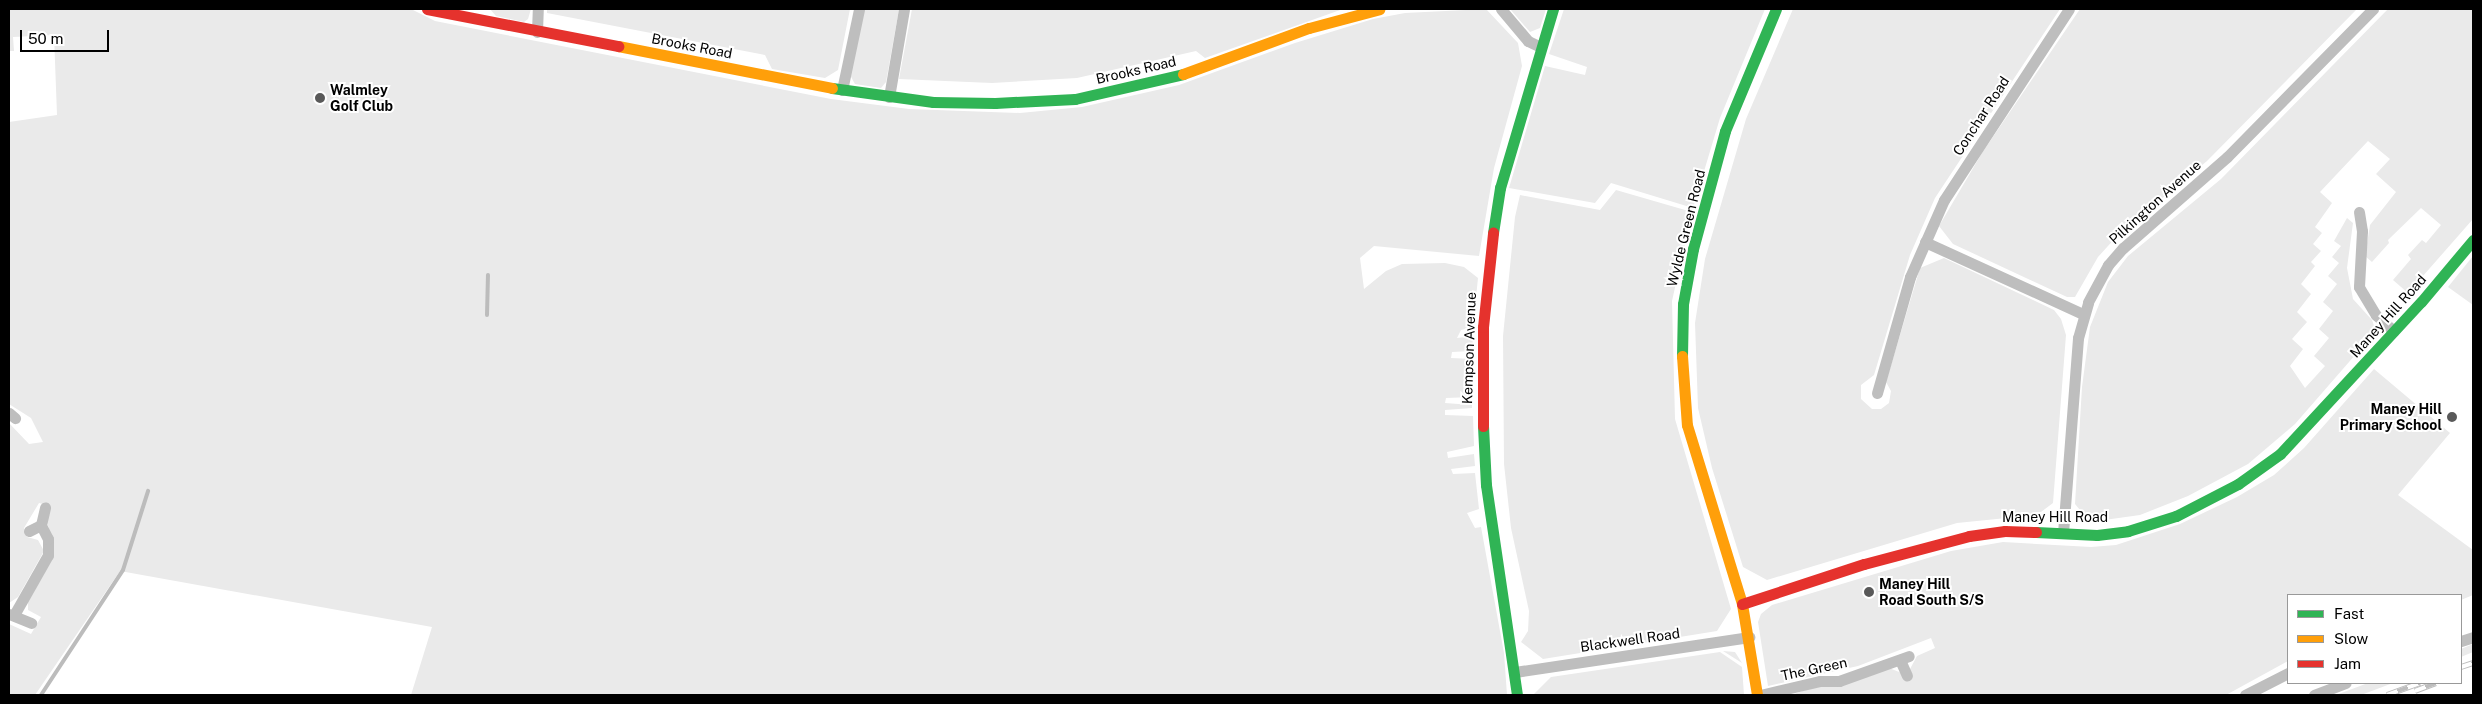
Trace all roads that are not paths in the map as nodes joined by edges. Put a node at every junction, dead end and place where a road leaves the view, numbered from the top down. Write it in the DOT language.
graph roads {
  1 [pos="426,9"];
  2 [pos="538,9"];
  3 [pos="859,9"];
  4 [pos="904,9"];
  5 [pos="1380,9"];
  6 [pos="1501,9"];
  7 [pos="1553,9"];
  8 [pos="1776,9"];
  9 [pos="2070,9"];
  10 [pos="2373,9"];
  11 [pos="537,32"];
  12 [pos="1541,46"];
  13 [pos="842,90"];
  14 [pos="889,97"];
  15 [pos="2359,212"];
  16 [pos="2473,240"];
  17 [pos="1925,242"];
  18 [pos="2083,314"];
  19 [pos="2394,331"];
  20 [pos="1877,393"];
  21 [pos="45,506"];
  22 [pos="41,524"];
  23 [pos="30,531"];
  24 [pos="2064,533"];
  25 [pos="1742,604"];
  26 [pos="12,614"];
  27 [pos="31,623"];
  28 [pos="1749,637"];
  29 [pos="1515,672"];
  30 [pos="2287,674"];
  31 [pos="1907,676"];
  32 [pos="2343,684"];
  33 [pos="1517,695"];
  34 [pos="1759,695"];
  35 [pos="2245,695"];
  36 [pos="2314,695"];
  1 -- 11 [label="street, Brooks Road"];
  2 -- 11 [label="street"];
  3 -- 13 [label="street"];
  4 -- 14 [label="street"];
  5 -- 14 [label="street, Brooks Road"];
  6 -- 12 [label="street"];
  7 -- 12 [label="street, Kempson Avenue"];
  8 -- 25 [label="street, Wylde Green Road"];
  9 -- 17 [label="street, Conchar Road"];
  10 -- 18 [label="street, Pilkington Avenue"];
  11 -- 13 [label="street, Brooks Road"];
  12 -- 29 [label="street, Kempson Avenue"];
  13 -- 14 [label="street, Brooks Road"];
  15 -- 19 [label="street"];
  16 -- 19 [label="street, Maney Hill Road"];
  17 -- 18 [label="street"];
  17 -- 20 [label="street, Conchar Road"];
  18 -- 24 [label="street, Pilkington Avenue"];
  19 -- 24 [label="street, Maney Hill Road"];
  21 -- 22 [label="street"];
  22 -- 23 [label="street"];
  22 -- 26 [label="street"];
  24 -- 25 [label="street, Maney Hill Road"];
  25 -- 28 [label="street, Wylde Green Road"];
  26 -- 27 [label="street"];
  28 -- 29 [label="street, Blackwell Road"];
  28 -- 34 [label="street, Wylde Green Road"];
  29 -- 33 [label="street, Kempson Avenue"];
  30 -- 35 [label="street"];
  31 -- 34 [label="street, The Green"];
  32 -- 36 [label="street"];
}
